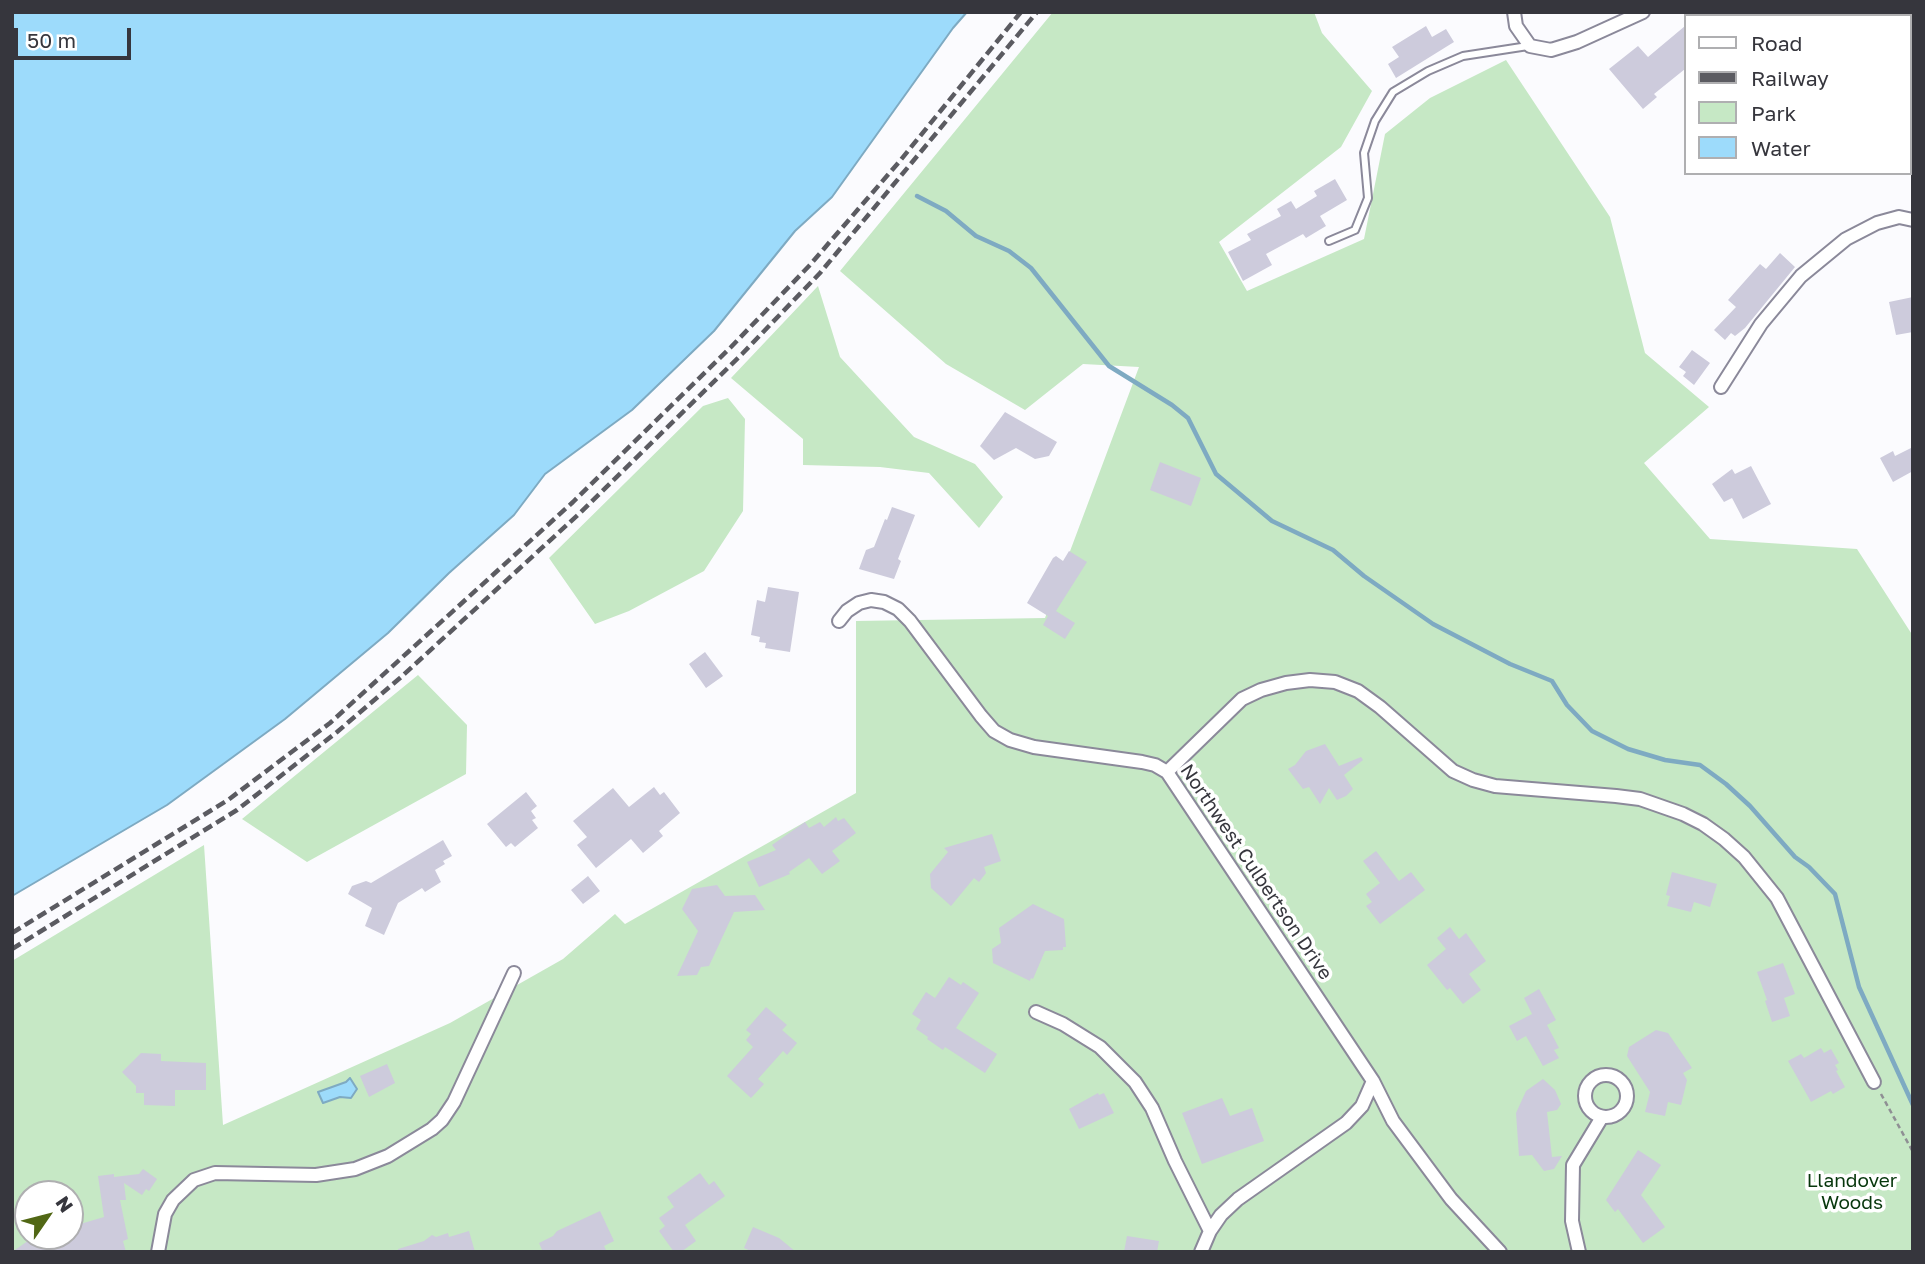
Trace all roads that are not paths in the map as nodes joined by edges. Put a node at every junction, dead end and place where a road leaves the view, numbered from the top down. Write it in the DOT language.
graph roads {
  1 [pos="1514,12"];
  2 [pos="1643,12"];
  3 [pos="1530,46"];
  4 [pos="1913,220"];
  5 [pos="1329,241"];
  6 [pos="1721,387"];
  7 [pos="839,621"];
  8 [pos="1167,772"];
  9 [pos="514,973"];
  10 [pos="1036,1012"];
  11 [pos="1373,1081"];
  12 [pos="1874,1082"];
  13 [pos="1602,1117"];
  14 [pos="1210,1231"];
  15 [pos="158,1252"];
  16 [pos="1201,1252"];
  17 [pos="1500,1252"];
  18 [pos="1579,1252"];
  1 -- 3 [label="street"];
  2 -- 3 [label="street"];
  3 -- 5 [label="lane"];
  4 -- 6 [label="street"];
  7 -- 8 [label="street, Northwest Culbertson Drive"];
  8 -- 11 [label="street, Northwest Culbertson Drive"];
  8 -- 12 [label="street"];
  9 -- 15 [label="street"];
  10 -- 14 [label="street"];
  11 -- 14 [label="street"];
  11 -- 17 [label="street, Northwest Culbertson Drive"];
  13 -- 18 [label="street"];
  14 -- 16 [label="street"];
}
